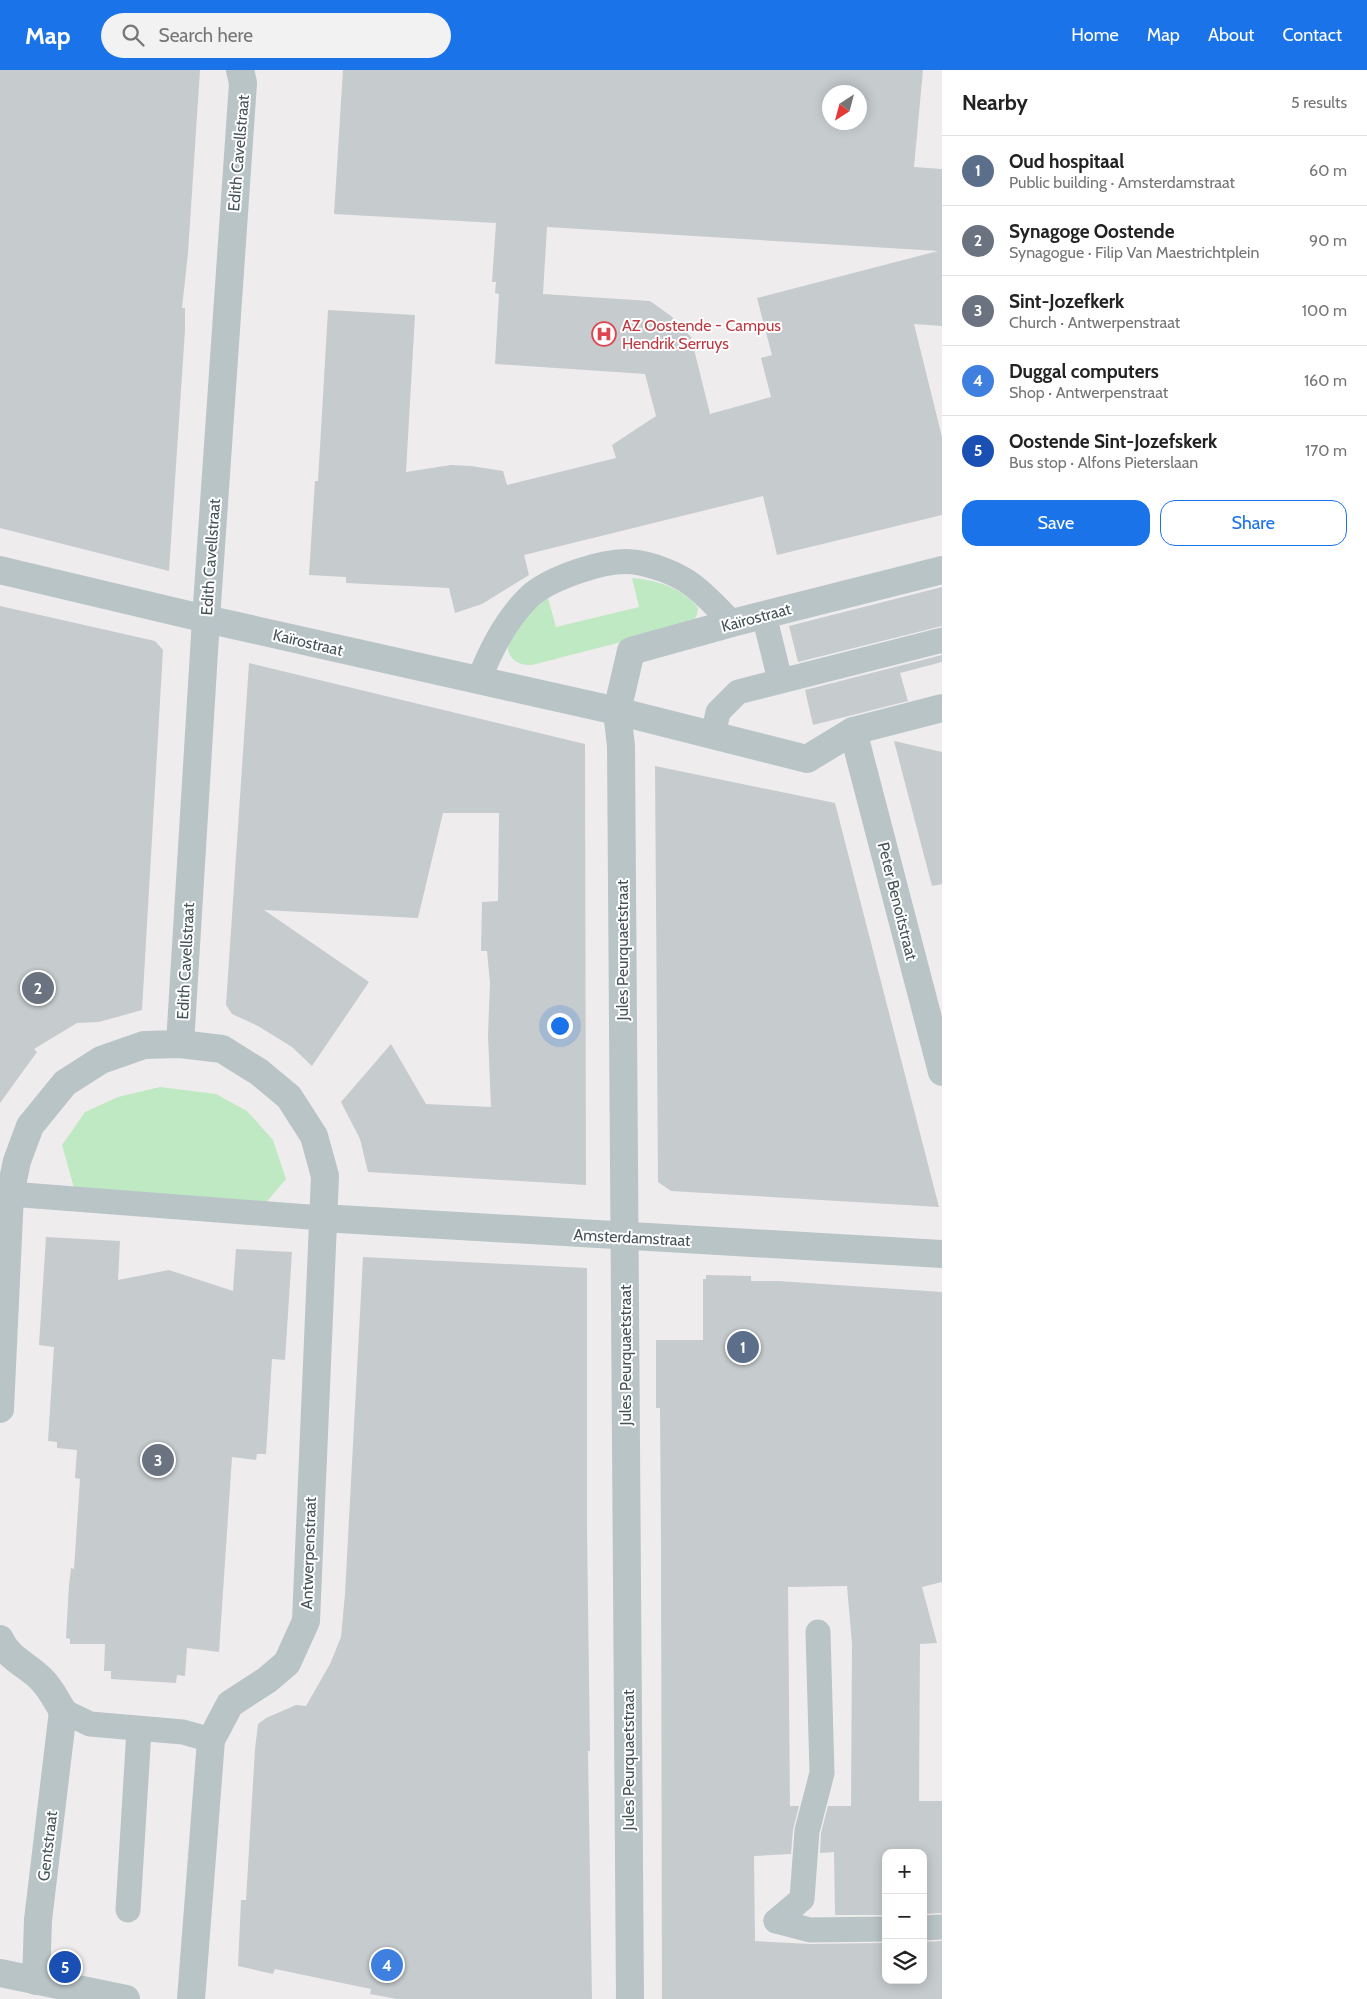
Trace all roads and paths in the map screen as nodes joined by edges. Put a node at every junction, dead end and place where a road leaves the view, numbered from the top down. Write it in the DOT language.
graph roads {
  1 [pos="240,70"];
  2 [pos="0,570"];
  3 [pos="942,570"];
  4 [pos="764,615"];
  5 [pos="206,619"];
  6 [pos="732,623"];
  7 [pos="942,640"];
  8 [pos="480,680"];
  9 [pos="780,680"];
  10 [pos="942,708"];
  11 [pos="617,711"];
  12 [pos="853,731"];
  13 [pos="713,736"];
  14 [pos="180,1044"];
  15 [pos="942,1072"];
  16 [pos="5,1194"];
  17 [pos="322,1218"];
  18 [pos="625,1236"];
  19 [pos="942,1254"];
  20 [pos="0,1409"];
  21 [pos="818,1632"];
  22 [pos="0,1639"];
  23 [pos="64,1711"];
  24 [pos="139,1730"];
  25 [pos="211,1740"];
  26 [pos="128,1910"];
  27 [pos="942,1927"];
  28 [pos="927,1928"];
  29 [pos="882,1929"];
  30 [pos="0,1973"];
  31 [pos="36,1981"];
  32 [pos="125,1999"];
  33 [pos="192,1999"];
  34 [pos="630,1999"];
  1 -- 5 [label="street, Edith Cavellstraat"];
  2 -- 5 [label="street, Kaïrostraat"];
  3 -- 4 [label="street, Kaïrostraat"];
  4 -- 6 [label="street, Kaïrostraat"];
  4 -- 9 [label="lane"];
  5 -- 8 [label="street, Kaïrostraat"];
  5 -- 14 [label="street, Edith Cavellstraat"];
  6 -- 8 [label="lane"];
  6 -- 11 [label="street, Kaïrostraat"];
  7 -- 9 [label="lane"];
  8 -- 11 [label="street, Kaïrostraat"];
  9 -- 13 [label="lane"];
  10 -- 12 [label="street, Kaïrostraat"];
  11 -- 13 [label="street, Kaïrostraat"];
  11 -- 18 [label="street, Jules Peurquaetstraat"];
  12 -- 13 [label="street, Kaïrostraat"];
  12 -- 15 [label="street, Peter Benoitstraat"];
  14 -- 16 [label="street, Antwerpenstraat"];
  14 -- 17 [label="street, Antwerpenstraat"];
  16 -- 17 [label="lane"];
  16 -- 20 [label="street"];
  17 -- 18 [label="street, Amsterdamstraat"];
  17 -- 25 [label="street, Antwerpenstraat"];
  18 -- 19 [label="street, Amsterdamstraat"];
  18 -- 34 [label="street, Jules Peurquaetstraat"];
  21 -- 29 [label="lane"];
  22 -- 23 [label="street"];
  23 -- 24 [label="lane"];
  23 -- 31 [label="street, Gentstraat"];
  24 -- 25 [label="lane"];
  24 -- 26 [label="lane"];
  25 -- 33 [label="street, Antwerpenstraat"];
  27 -- 28 [label="lane"];
  30 -- 31 [label="street"];
  31 -- 32 [label="street"];
}
